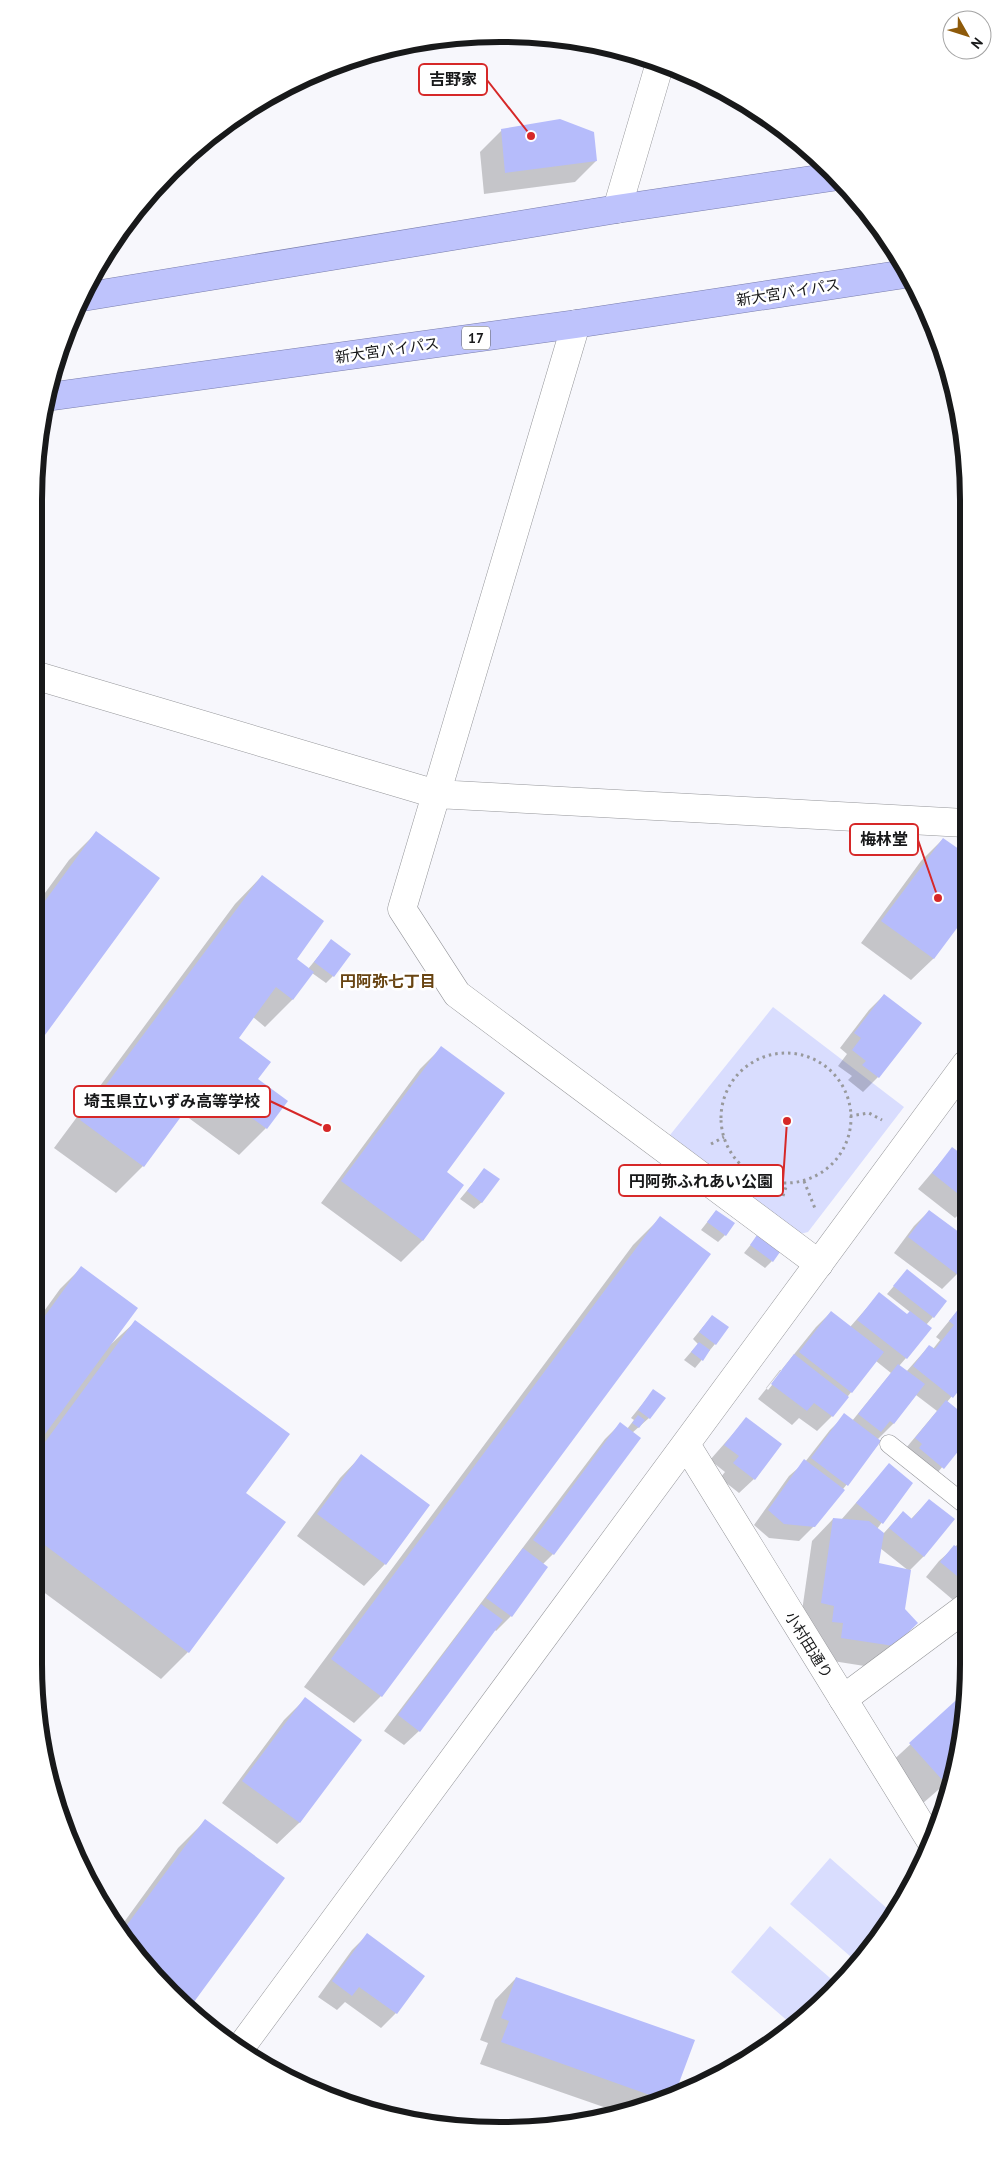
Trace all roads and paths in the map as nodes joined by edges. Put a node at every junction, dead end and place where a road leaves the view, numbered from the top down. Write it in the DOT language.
graph roads {
  1 [pos="658,70"];
  2 [pos="825,177"];
  3 [pos="617,209"];
  4 [pos="900,275"];
  5 [pos="91,296"];
  6 [pos="576,324"];
  7 [pos="55,396"];
  8 [pos="42,677"];
  9 [pos="436,794"];
  10 [pos="960,822"];
  11 [pos="960,1072"];
  12 [pos="850,1116"];
  13 [pos="885,1122"];
  14 [pos="804,1182"];
  15 [pos="822,1204"];
  16 [pos="816,1211"];
  17 [pos="820,1217"];
  18 [pos="812,1218"];
  19 [pos="819,1264"];
  20 [pos="889,1444"];
  21 [pos="687,1446"];
  22 [pos="960,1502"];
  23 [pos="960,1613"];
  24 [pos="842,1699"];
  25 [pos="927,1834"];
  26 [pos="244,2043"];
  1 -- 3 [label="street"];
  2 -- 3 [label="highway"];
  3 -- 5 [label="highway"];
  4 -- 6 [label="highway, 新大宮バイパス / 17"];
  6 -- 7 [label="highway, 新大宮バイパス / 17"];
  6 -- 9 [label="street"];
  8 -- 9 [label="street"];
  9 -- 10 [label="street"];
  9 -- 19 [label="street"];
  11 -- 19 [label="street"];
  12 -- 13 [label="path"];
  12 -- 14 [label="path"];
  12 -- 14 [label="path"];
  14 -- 16 [label="path"];
  15 -- 16 [label="path"];
  16 -- 17 [label="path"];
  16 -- 18 [label="path"];
  19 -- 21 [label="street"];
  20 -- 22 [label="lane"];
  21 -- 24 [label="street, 小村田通り"];
  21 -- 26 [label="street"];
  23 -- 24 [label="street"];
  24 -- 25 [label="street, 小村田通り"];
}
